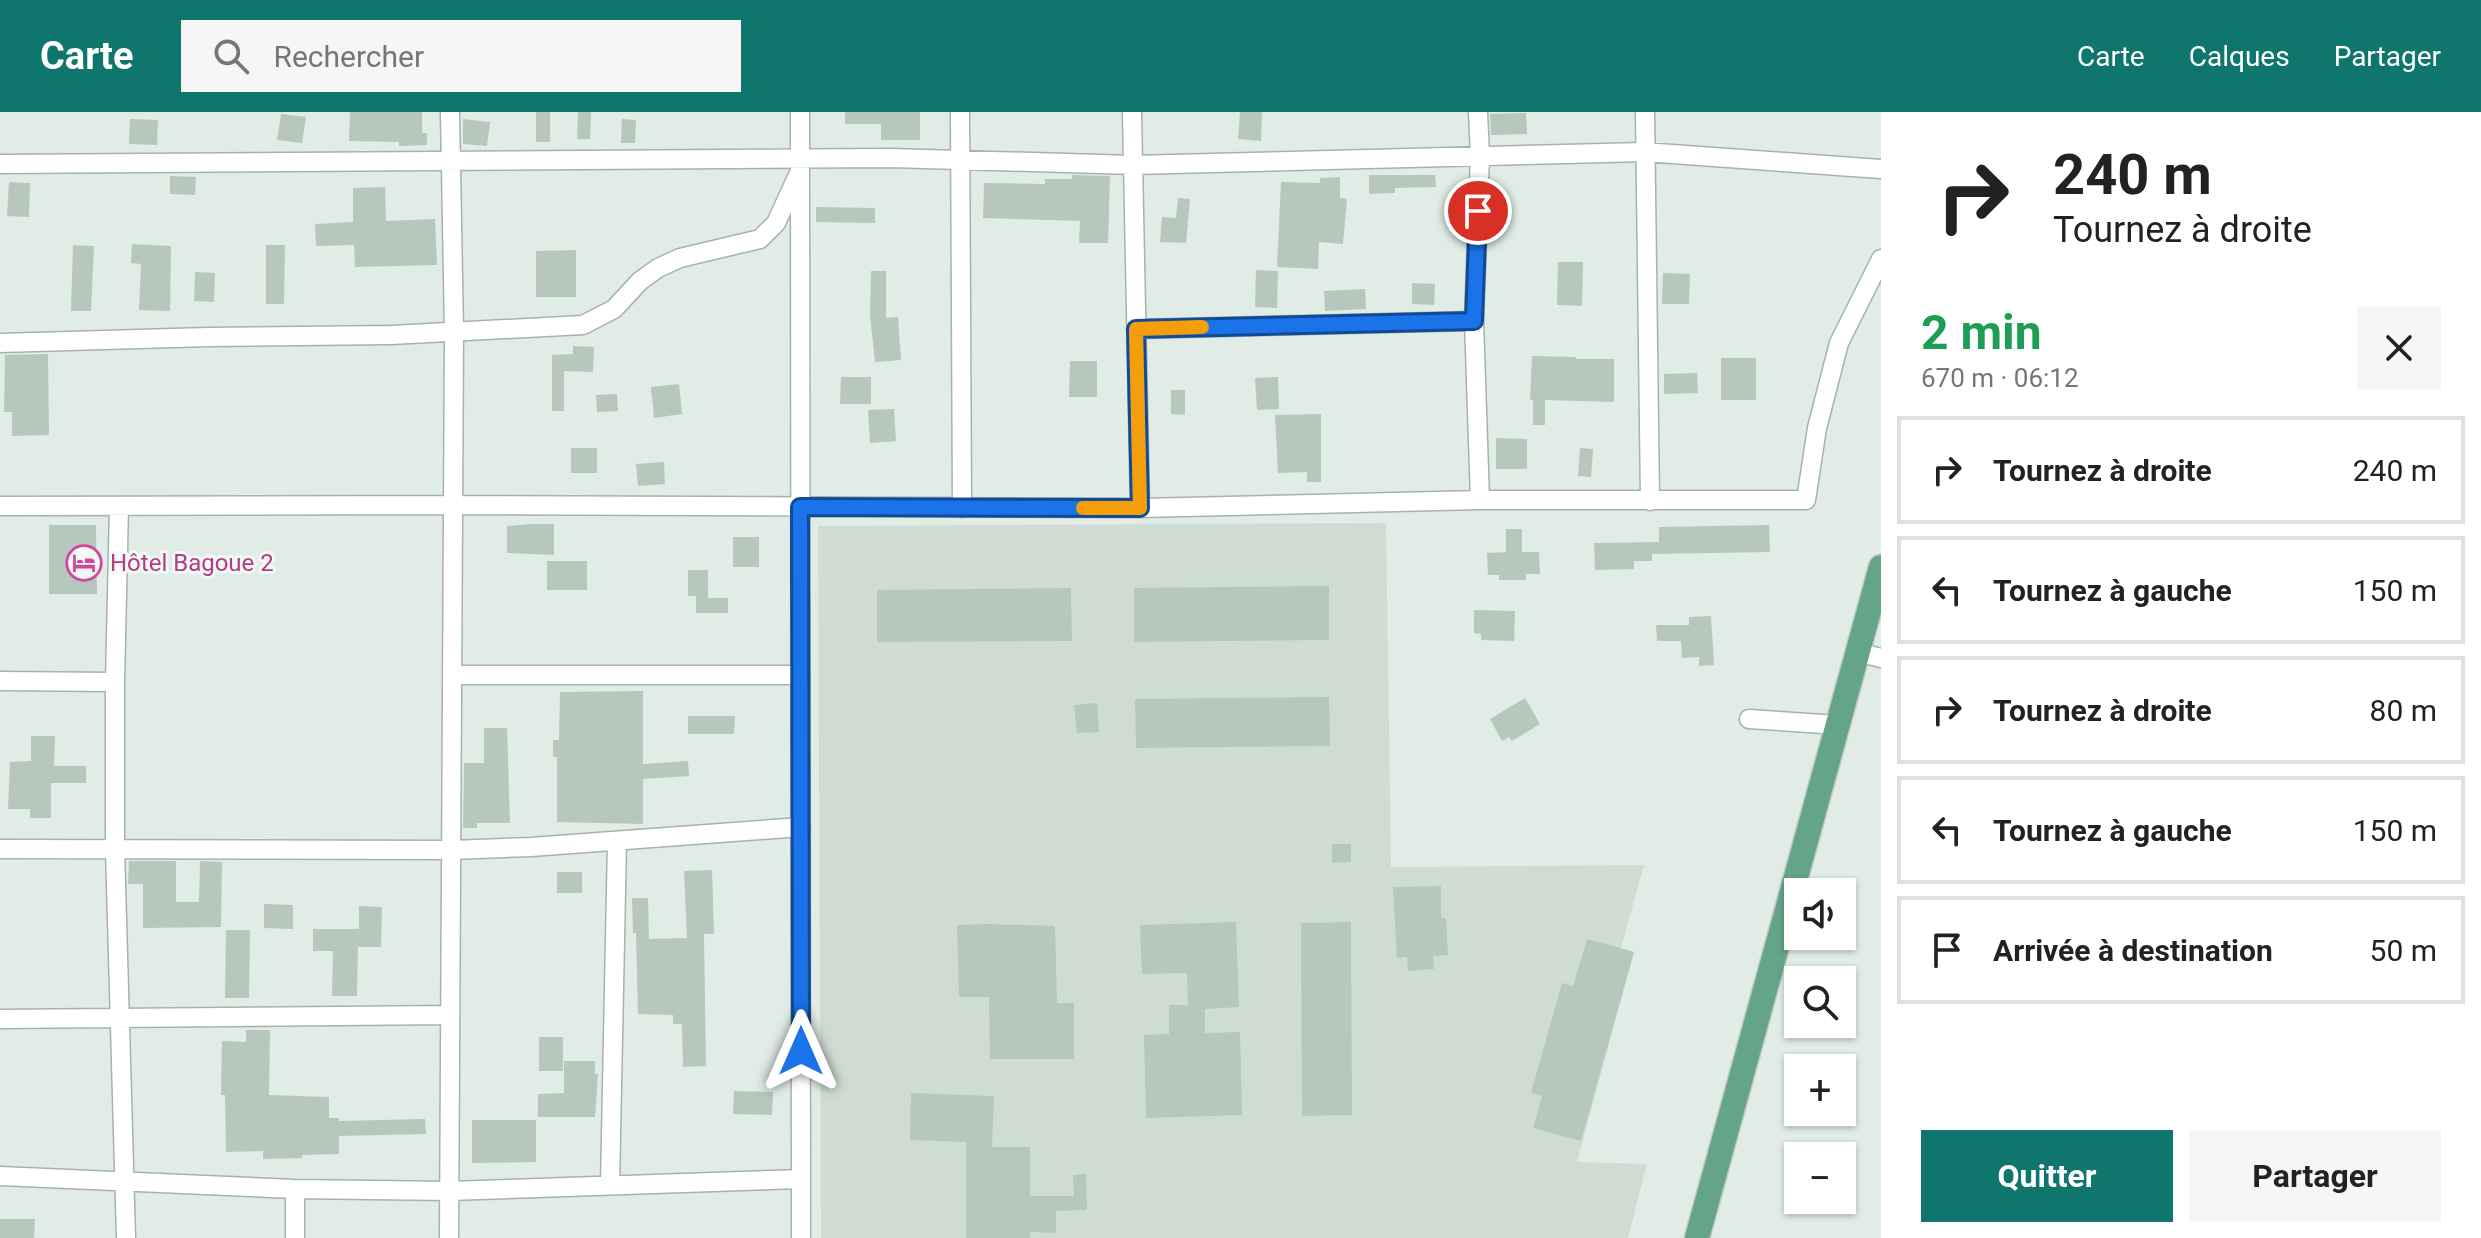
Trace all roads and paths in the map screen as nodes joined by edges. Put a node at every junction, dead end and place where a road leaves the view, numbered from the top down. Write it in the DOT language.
graph roads {
  1 [pos="450,112"];
  2 [pos="800,112"];
  3 [pos="960,112"];
  4 [pos="1132,112"];
  5 [pos="1478,112"];
  6 [pos="1645,112"];
  7 [pos="1644,152"];
  8 [pos="1480,156"];
  9 [pos="960,158"];
  10 [pos="451,160"];
  11 [pos="0,164"];
  12 [pos="1133,165"];
  13 [pos="800,166"];
  14 [pos="1881,169"];
  15 [pos="1881,259"];
  16 [pos="1474,321"];
  17 [pos="1136,329"];
  18 [pos="454,332"];
  19 [pos="0,343"];
  20 [pos="1480,500"];
  21 [pos="1650,501"];
  22 [pos="453,505"];
  23 [pos="0,506"];
  24 [pos="119,506"];
  25 [pos="800,507"];
  26 [pos="962,508"];
  27 [pos="1140,508"];
  28 [pos="1881,567"];
  29 [pos="1870,655"];
  30 [pos="452,675"];
  31 [pos="800,675"];
  32 [pos="0,681"];
  33 [pos="115,682"];
  34 [pos="1749,719"];
  35 [pos="1839,725"];
  36 [pos="801,827"];
  37 [pos="617,841"];
  38 [pos="0,849"];
  39 [pos="115,849"];
  40 [pos="451,850"];
  41 [pos="450,1015"];
  42 [pos="120,1018"];
  43 [pos="0,1019"];
  44 [pos="0,1176"];
  45 [pos="801,1179"];
  46 [pos="125,1180"];
  47 [pos="610,1185"];
  48 [pos="295,1189"];
  49 [pos="449,1191"];
  50 [pos="126,1238"];
  51 [pos="295,1238"];
  52 [pos="449,1238"];
  53 [pos="801,1238"];
  54 [pos="1697,1238"];
  1 -- 10 [label="street"];
  2 -- 13 [label="street"];
  3 -- 9 [label="street"];
  4 -- 12 [label="street"];
  5 -- 8 [label="street"];
  6 -- 7 [label="street"];
  7 -- 8 [label="street"];
  7 -- 14 [label="street"];
  7 -- 21 [label="street"];
  8 -- 12 [label="street"];
  8 -- 16 [label="street"];
  9 -- 12 [label="street"];
  9 -- 13 [label="street"];
  9 -- 26 [label="street"];
  10 -- 11 [label="street"];
  10 -- 13 [label="street"];
  10 -- 18 [label="street"];
  12 -- 17 [label="street"];
  13 -- 18 [label="street"];
  13 -- 25 [label="street"];
  15 -- 21 [label="street"];
  16 -- 17 [label="street"];
  16 -- 20 [label="street"];
  17 -- 27 [label="street"];
  18 -- 19 [label="street"];
  18 -- 22 [label="street"];
  20 -- 21 [label="street"];
  20 -- 27 [label="street"];
  22 -- 24 [label="street"];
  22 -- 25 [label="street"];
  22 -- 30 [label="street"];
  23 -- 24 [label="street"];
  24 -- 33 [label="street"];
  25 -- 26 [label="street"];
  25 -- 31 [label="street"];
  26 -- 27 [label="street"];
  28 -- 29 [label="main road"];
  29 -- 35 [label="main road"];
  30 -- 31 [label="street"];
  30 -- 40 [label="street"];
  31 -- 36 [label="street"];
  32 -- 33 [label="street"];
  33 -- 39 [label="street"];
  34 -- 35 [label="street"];
  35 -- 54 [label="main road"];
  36 -- 37 [label="street"];
  36 -- 45 [label="street"];
  37 -- 40 [label="street"];
  37 -- 47 [label="street"];
  38 -- 39 [label="street"];
  39 -- 40 [label="street"];
  39 -- 42 [label="street"];
  40 -- 41 [label="street"];
  41 -- 42 [label="street"];
  41 -- 49 [label="street"];
  42 -- 43 [label="street"];
  42 -- 46 [label="street"];
  44 -- 46 [label="street"];
  45 -- 47 [label="street"];
  45 -- 53 [label="street"];
  46 -- 48 [label="street"];
  46 -- 50 [label="street"];
  47 -- 49 [label="street"];
  48 -- 49 [label="street"];
  48 -- 51 [label="street"];
  49 -- 52 [label="street"];
}
